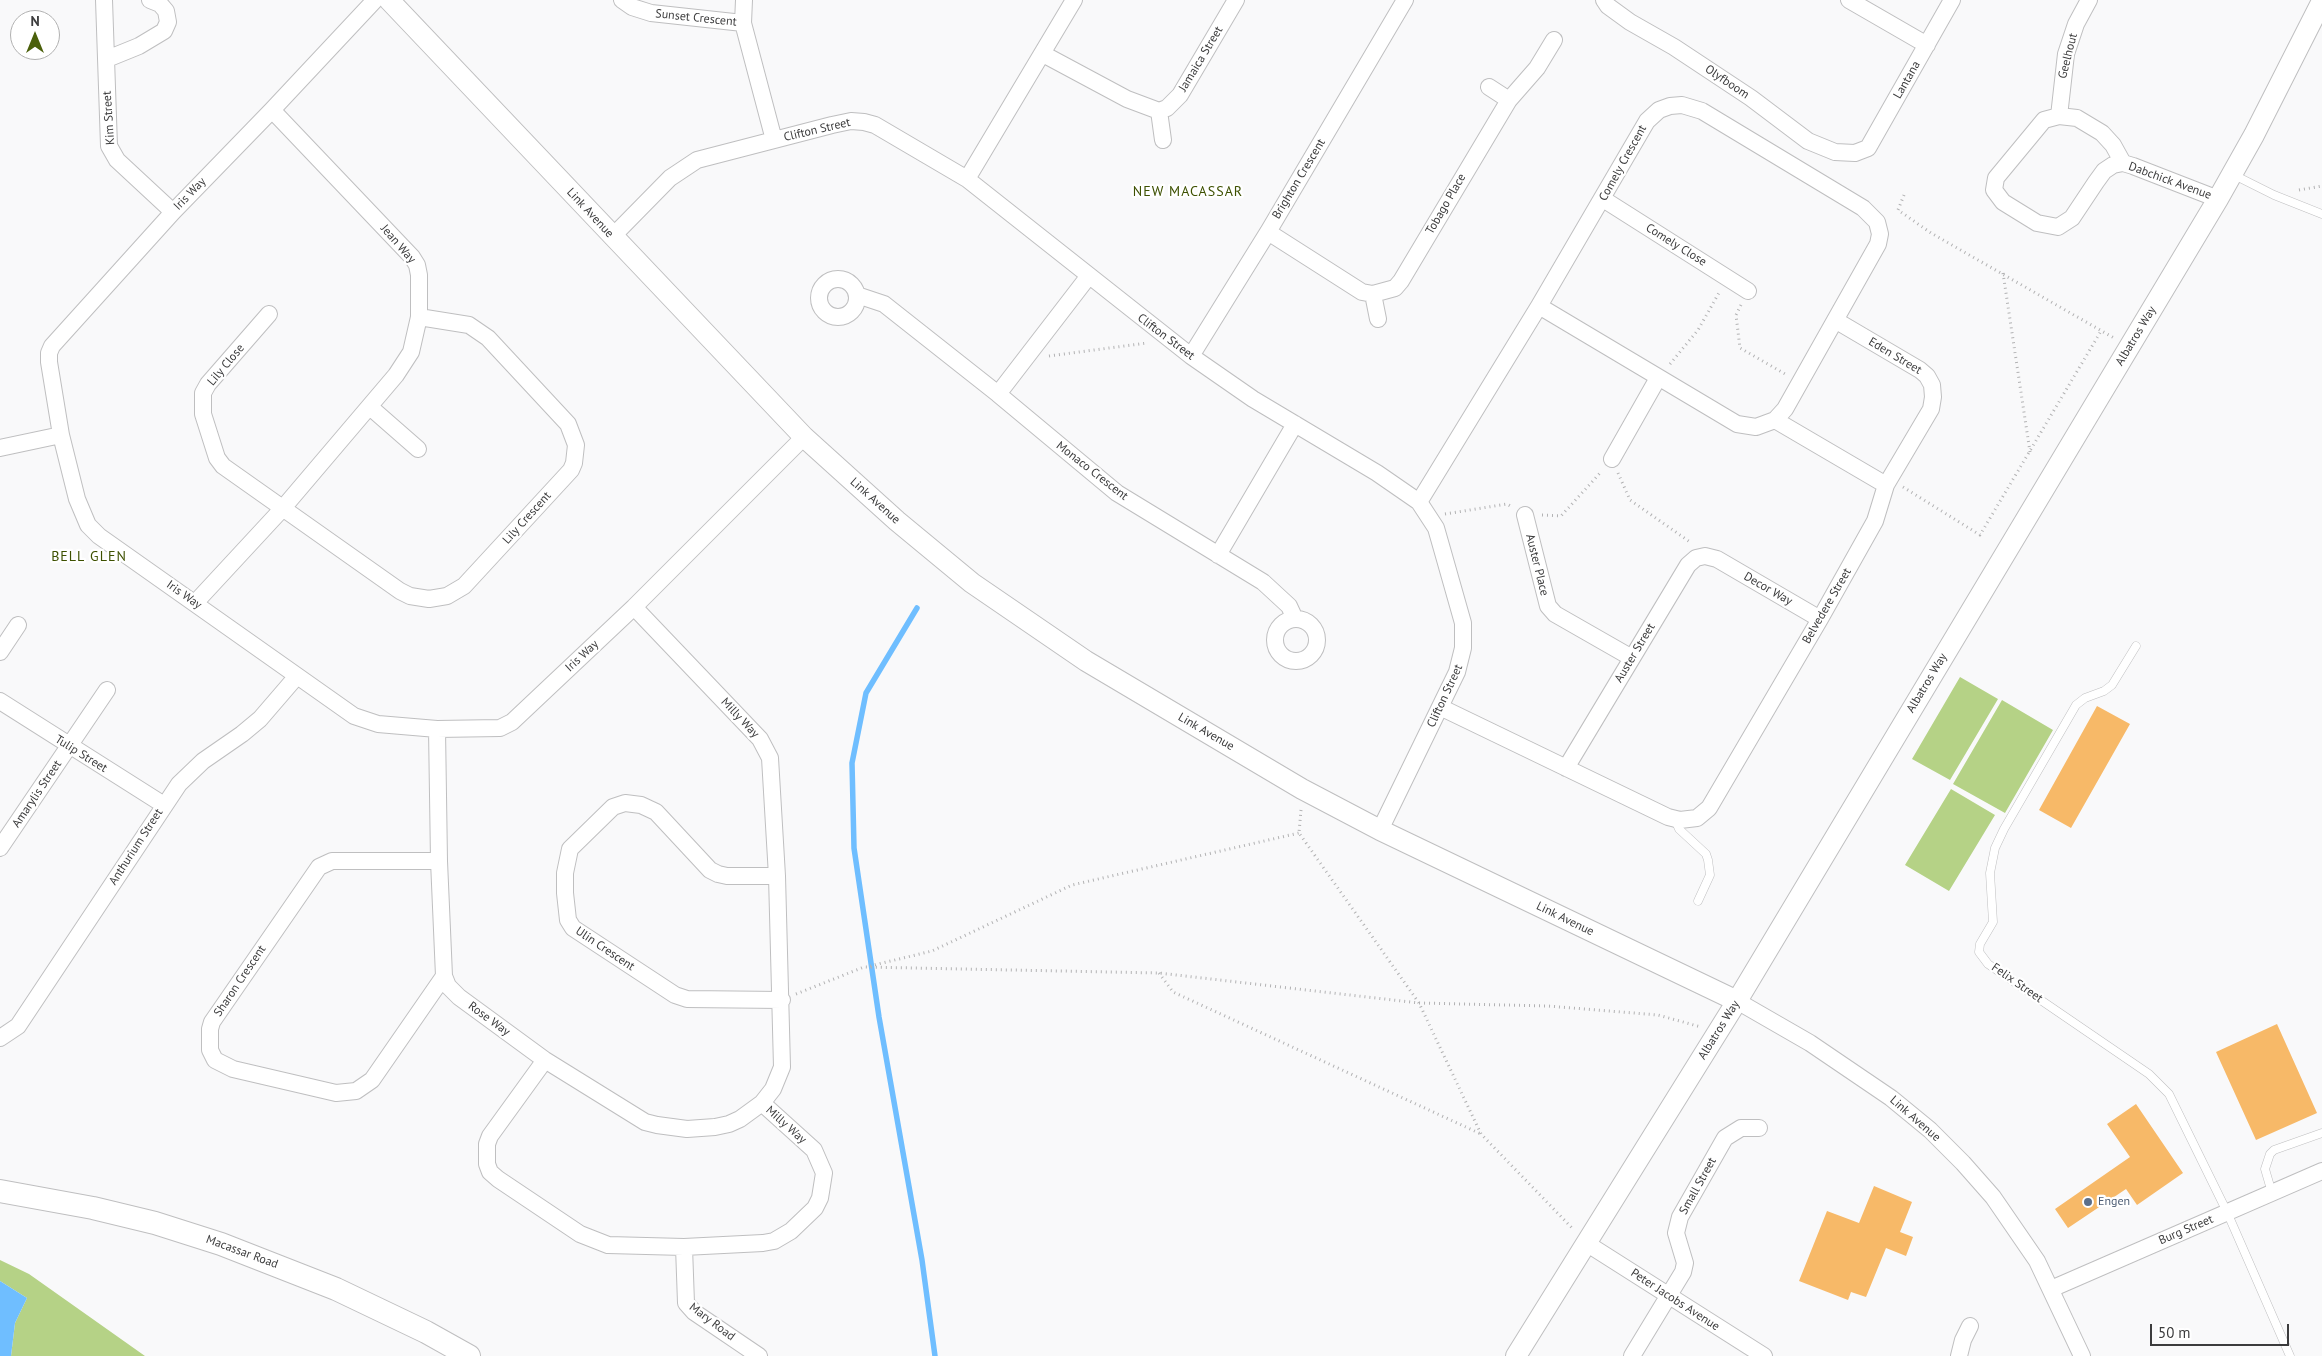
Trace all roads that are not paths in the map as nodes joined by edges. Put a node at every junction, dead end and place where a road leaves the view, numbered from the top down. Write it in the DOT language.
graph roads {
  1 [pos="104,0"];
  2 [pos="150,0"];
  3 [pos="375,0"];
  4 [pos="389,0"];
  5 [pos="622,0"];
  6 [pos="744,0"];
  7 [pos="1074,0"];
  8 [pos="1236,0"];
  9 [pos="1405,0"];
  10 [pos="1604,0"];
  11 [pos="1849,0"];
  12 [pos="1952,0"];
  13 [pos="2089,0"];
  14 [pos="2322,1"];
  15 [pos="743,23"];
  16 [pos="1554,40"];
  17 [pos="1927,45"];
  18 [pos="1043,54"];
  19 [pos="107,59"];
  20 [pos="1489,88"];
  21 [pos="1509,100"];
  22 [pos="272,110"];
  23 [pos="1159,111"];
  24 [pos="2059,116"];
  25 [pos="774,140"];
  26 [pos="1163,140"];
  27 [pos="1855,153"];
  28 [pos="2123,163"];
  29 [pos="2232,174"];
  30 [pos="967,179"];
  31 [pos="2218,199"];
  32 [pos="1603,200"];
  33 [pos="173,212"];
  34 [pos="2322,214"];
  35 [pos="1268,232"];
  36 [pos="612,236"];
  37 [pos="1088,277"];
  38 [pos="1748,291"];
  39 [pos="1373,294"];
  40 [pos="857,295"];
  41 [pos="1539,306"];
  42 [pos="269,314"];
  43 [pos="420,317"];
  44 [pos="1378,319"];
  45 [pos="1835,320"];
  46 [pos="1190,356"];
  47 [pos="1658,378"];
  48 [pos="998,394"];
  49 [pos="370,407"];
  50 [pos="1775,420"];
  51 [pos="1295,424"];
  52 [pos="61,435"];
  53 [pos="804,436"];
  54 [pos="0,448"];
  55 [pos="418,448"];
  56 [pos="1612,459"];
  57 [pos="1888,482"];
  58 [pos="1419,502"];
  59 [pos="282,508"];
  60 [pos="1525,515"];
  61 [pos="1218,555"];
  62 [pos="1714,558"];
  63 [pos="195,603"];
  64 [pos="634,606"];
  65 [pos="1295,619"];
  66 [pos="1820,619"];
  67 [pos="18,625"];
  68 [pos="2136,646"];
  69 [pos="0,652"];
  70 [pos="1632,658"];
  71 [pos="297,676"];
  72 [pos="107,690"];
  73 [pos="0,701"];
  74 [pos="1440,707"];
  75 [pos="438,729"];
  76 [pos="70,747"];
  77 [pos="1566,768"];
  78 [pos="164,805"];
  79 [pos="1675,820"];
  80 [pos="1380,830"];
  81 [pos="0,848"];
  82 [pos="440,862"];
  83 [pos="777,876"];
  84 [pos="1698,901"];
  85 [pos="444,976"];
  86 [pos="782,1000"];
  87 [pos="1737,1001"];
  88 [pos="0,1038"];
  89 [pos="545,1060"];
  90 [pos="762,1103"];
  91 [pos="1759,1128"];
  92 [pos="2322,1133"];
  93 [pos="2322,1171"];
  94 [pos="0,1191"];
  95 [pos="2272,1193"];
  96 [pos="2227,1212"];
  97 [pos="1586,1243"];
  98 [pos="684,1247"];
  99 [pos="2051,1289"];
  100 [pos="1669,1296"];
  101 [pos="1970,1326"];
  102 [pos="469,1356"];
  103 [pos="759,1356"];
  104 [pos="1516,1356"];
  105 [pos="1632,1356"];
  106 [pos="1764,1356"];
  107 [pos="1959,1356"];
  108 [pos="2082,1356"];
  109 [pos="2290,1356"];
  1 -- 19 [label="street, Kim Street"];
  2 -- 19 [label="street"];
  3 -- 22 [label="street, Iris Way"];
  4 -- 36 [label="street, Link Avenue"];
  5 -- 15 [label="street, Sunset Crescent"];
  6 -- 15 [label="street, Sunset Crescent"];
  7 -- 18 [label="street"];
  8 -- 23 [label="street, Jamaica Street"];
  9 -- 35 [label="street, Brighton Crescent"];
  10 -- 27 [label="street, Olyfboom"];
  11 -- 17 [label="street"];
  12 -- 17 [label="street, Lantana"];
  13 -- 24 [label="street, Geelhout"];
  14 -- 29 [label="street, Albatros Way"];
  15 -- 25 [label="street, Sunset Crescent"];
  16 -- 21 [label="street, Tobago Place"];
  17 -- 27 [label="street, Lantana"];
  18 -- 23 [label="street"];
  18 -- 30 [label="street"];
  19 -- 33 [label="street, Kim Street"];
  20 -- 21 [label="street"];
  21 -- 39 [label="street, Tobago Place"];
  22 -- 33 [label="street, Iris Way"];
  22 -- 43 [label="street, Jean Way"];
  23 -- 26 [label="street"];
  24 -- 28 [label="street, Dabchick Avenue"];
  24 -- 28 [label="street, Dabchick Avenue"];
  25 -- 30 [label="street, Clifton Street"];
  25 -- 36 [label="street, Clifton Street"];
  28 -- 31 [label="street, Dabchick Avenue"];
  29 -- 31 [label="street, Albatros Way"];
  29 -- 34 [label="lane"];
  30 -- 37 [label="street, Clifton Street"];
  31 -- 87 [label="street, Albatros Way"];
  32 -- 38 [label="street, Comely Close"];
  32 -- 41 [label="street, Comely Crescent"];
  32 -- 45 [label="street, Comely Crescent"];
  33 -- 52 [label="street, Iris Way"];
  35 -- 39 [label="street"];
  35 -- 46 [label="street, Brighton Crescent"];
  36 -- 53 [label="street, Link Avenue"];
  37 -- 46 [label="street, Clifton Street"];
  37 -- 48 [label="street"];
  39 -- 44 [label="street"];
  40 -- 48 [label="street, Monaco Crescent"];
  41 -- 47 [label="street"];
  41 -- 58 [label="street, Comely Crescent"];
  42 -- 59 [label="street, Lily Close"];
  43 -- 49 [label="street, Jean Way"];
  43 -- 59 [label="street, Lily Crescent"];
  45 -- 50 [label="street, Comely Crescent"];
  45 -- 57 [label="street, Eden Street"];
  46 -- 51 [label="street, Clifton Street"];
  47 -- 50 [label="street"];
  47 -- 56 [label="street"];
  48 -- 61 [label="street, Monaco Crescent"];
  49 -- 55 [label="street"];
  49 -- 59 [label="street, Jean Way"];
  50 -- 57 [label="street"];
  51 -- 58 [label="street, Clifton Street"];
  51 -- 61 [label="street"];
  52 -- 54 [label="street"];
  52 -- 63 [label="street, Iris Way"];
  53 -- 64 [label="street, Iris Way"];
  53 -- 80 [label="street, Link Avenue"];
  57 -- 66 [label="street, Belvedere Street"];
  58 -- 74 [label="street, Clifton Street"];
  59 -- 63 [label="street, Jean Way"];
  60 -- 70 [label="street, Auster Place"];
  61 -- 65 [label="street, Monaco Crescent"];
  62 -- 66 [label="street, Decor Way"];
  62 -- 70 [label="street, Auster Street"];
  63 -- 71 [label="street, Iris Way"];
  64 -- 75 [label="street, Iris Way"];
  64 -- 83 [label="street, Milly Way"];
  66 -- 79 [label="street, Belvedere Street"];
  67 -- 69 [label="street"];
  68 -- 96 [label="lane, Felix Street"];
  70 -- 77 [label="street, Auster Street"];
  71 -- 75 [label="street, Iris Way"];
  71 -- 78 [label="street, Anthurium Street"];
  72 -- 76 [label="street, Amarylis Street"];
  73 -- 76 [label="street, Tulip Street"];
  74 -- 77 [label="street"];
  74 -- 80 [label="street, Clifton Street"];
  75 -- 82 [label="street"];
  76 -- 78 [label="street, Tulip Street"];
  76 -- 81 [label="street, Amarylis Street"];
  77 -- 79 [label="street"];
  78 -- 88 [label="street, Anthurium Street"];
  79 -- 84 [label="lane"];
  80 -- 87 [label="street, Link Avenue"];
  82 -- 85 [label="street"];
  82 -- 85 [label="street, Sharon Crescent"];
  83 -- 86 [label="street, Milly Way"];
  83 -- 86 [label="street, Ulin Crescent"];
  85 -- 89 [label="street, Rose Way"];
  86 -- 90 [label="street, Milly Way"];
  87 -- 97 [label="street, Albatros Way"];
  87 -- 99 [label="street, Link Avenue"];
  89 -- 90 [label="street, Rose Way"];
  89 -- 98 [label="street, Milly Way"];
  90 -- 98 [label="street, Milly Way"];
  91 -- 100 [label="street, Small Street"];
  92 -- 95 [label="lane"];
  93 -- 95 [label="street, Burg Street"];
  94 -- 102 [label="main road, Macassar Road"];
  95 -- 96 [label="street, Burg Street"];
  96 -- 99 [label="street, Burg Street"];
  96 -- 109 [label="lane"];
  97 -- 100 [label="street, Peter Jacobs Avenue"];
  97 -- 104 [label="street, Albatros Way"];
  98 -- 103 [label="street, Mary Road"];
  99 -- 108 [label="street, Link Avenue"];
  100 -- 105 [label="street, Small Street"];
  100 -- 106 [label="street, Peter Jacobs Avenue"];
  101 -- 107 [label="street"];
}
